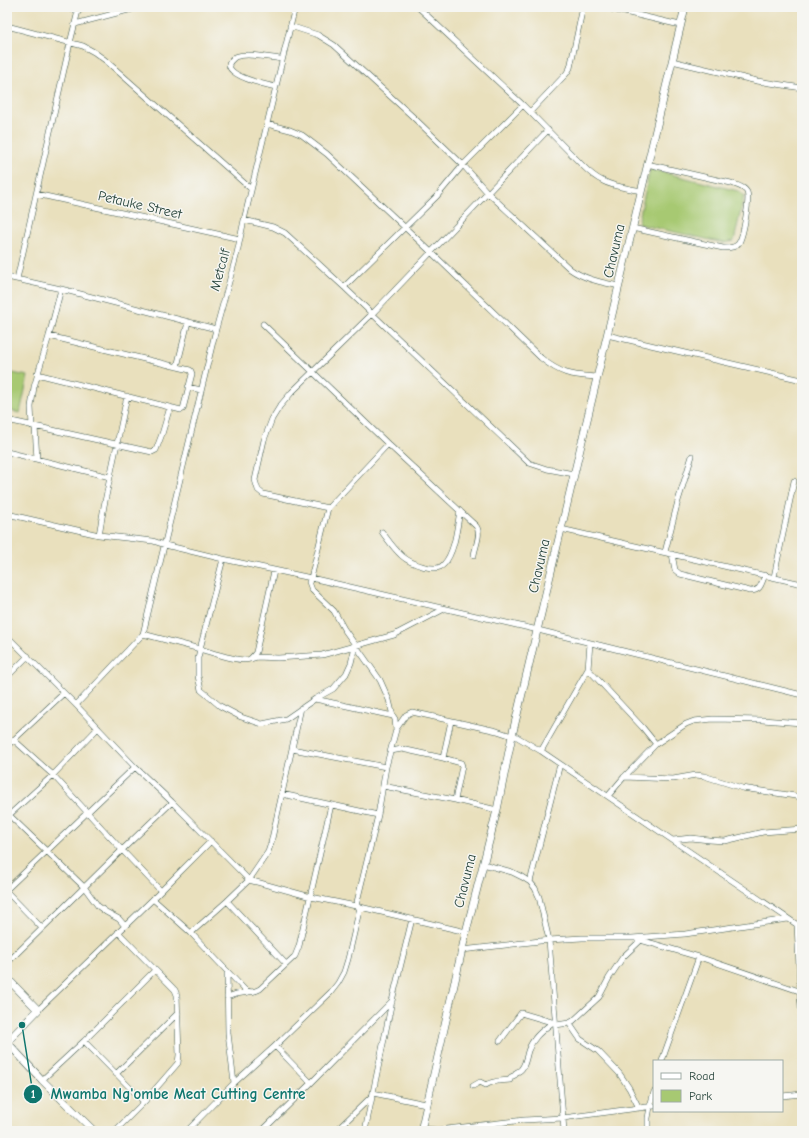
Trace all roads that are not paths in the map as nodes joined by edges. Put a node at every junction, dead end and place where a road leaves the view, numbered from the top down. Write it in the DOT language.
graph roads {
  1 [pos="62,7"];
  2 [pos="140,7"];
  3 [pos="295,7"];
  4 [pos="583,7"];
  5 [pos="603,7"];
  6 [pos="685,7"];
  7 [pos="420,8"];
  8 [pos="79,9"];
  9 [pos="75,24"];
  10 [pos="680,25"];
  11 [pos="7,26"];
  12 [pos="290,26"];
  13 [pos="70,43"];
  14 [pos="282,59"];
  15 [pos="672,61"];
  16 [pos="276,87"];
  17 [pos="802,88"];
  18 [pos="523,105"];
  19 [pos="530,112"];
  20 [pos="266,124"];
  21 [pos="548,130"];
  22 [pos="647,164"];
  23 [pos="462,165"];
  24 [pos="251,189"];
  25 [pos="640,191"];
  26 [pos="488,193"];
  27 [pos="36,194"];
  28 [pos="244,220"];
  29 [pos="406,227"];
  30 [pos="632,228"];
  31 [pos="240,240"];
  32 [pos="431,252"];
  33 [pos="7,276"];
  34 [pos="17,279"];
  35 [pos="344,286"];
  36 [pos="619,286"];
  37 [pos="61,289"];
  38 [pos="372,314"];
  39 [pos="188,322"];
  40 [pos="263,324"];
  41 [pos="216,329"];
  42 [pos="607,334"];
  43 [pos="49,336"];
  44 [pos="177,367"];
  45 [pos="313,372"];
  46 [pos="37,374"];
  47 [pos="597,377"];
  48 [pos="802,380"];
  49 [pos="188,387"];
  50 [pos="201,390"];
  51 [pos="127,396"];
  52 [pos="170,407"];
  53 [pos="7,420"];
  54 [pos="33,426"];
  55 [pos="388,444"];
  56 [pos="117,445"];
  57 [pos="7,452"];
  58 [pos="692,456"];
  59 [pos="37,459"];
  60 [pos="574,474"];
  61 [pos="110,477"];
  62 [pos="794,481"];
  63 [pos="328,508"];
  64 [pos="460,511"];
  65 [pos="7,514"];
  66 [pos="561,529"];
  67 [pos="382,532"];
  68 [pos="99,535"];
  69 [pos="165,545"];
  70 [pos="666,552"];
  71 [pos="672,554"];
  72 [pos="474,555"];
  73 [pos="223,559"];
  74 [pos="274,571"];
  75 [pos="765,575"];
  76 [pos="774,577"];
  77 [pos="311,578"];
  78 [pos="802,584"];
  79 [pos="444,609"];
  80 [pos="538,630"];
  81 [pos="143,634"];
  82 [pos="7,636"];
  83 [pos="590,643"];
  84 [pos="355,646"];
  85 [pos="200,649"];
  86 [pos="28,656"];
  87 [pos="250,658"];
  88 [pos="588,669"];
  89 [pos="7,677"];
  90 [pos="64,693"];
  91 [pos="802,695"];
  92 [pos="315,699"];
  93 [pos="76,705"];
  94 [pos="301,708"];
  95 [pos="392,716"];
  96 [pos="452,721"];
  97 [pos="802,723"];
  98 [pos="98,728"];
  99 [pos="396,730"];
  100 [pos="512,735"];
  101 [pos="14,740"];
  102 [pos="656,744"];
  103 [pos="7,746"];
  104 [pos="292,749"];
  105 [pos="391,751"];
  106 [pos="541,751"];
  107 [pos="442,758"];
  108 [pos="560,764"];
  109 [pos="135,767"];
  110 [pos="386,767"];
  111 [pos="53,775"];
  112 [pos="624,777"];
  113 [pos="383,786"];
  114 [pos="282,794"];
  115 [pos="608,796"];
  116 [pos="802,797"];
  117 [pos="455,800"];
  118 [pos="172,802"];
  119 [pos="331,805"];
  120 [pos="497,810"];
  121 [pos="88,812"];
  122 [pos="8,815"];
  123 [pos="378,815"];
  124 [pos="802,829"];
  125 [pos="673,840"];
  126 [pos="210,841"];
  127 [pos="122,850"];
  128 [pos="47,851"];
  129 [pos="483,864"];
  130 [pos="249,880"];
  131 [pos="530,882"];
  132 [pos="84,887"];
  133 [pos="7,891"];
  134 [pos="161,891"];
  135 [pos="311,897"];
  136 [pos="153,899"];
  137 [pos="227,901"];
  138 [pos="358,906"];
  139 [pos="788,919"];
  140 [pos="412,920"];
  141 [pos="797,924"];
  142 [pos="125,926"];
  143 [pos="42,928"];
  144 [pos="802,928"];
  145 [pos="118,932"];
  146 [pos="466,932"];
  147 [pos="190,933"];
  148 [pos="632,938"];
  149 [pos="549,940"];
  150 [pos="641,940"];
  151 [pos="462,950"];
  152 [pos="699,957"];
  153 [pos="7,963"];
  154 [pos="286,964"];
  155 [pos="155,970"];
  156 [pos="226,971"];
  157 [pos="7,978"];
  158 [pos="250,992"];
  159 [pos="801,992"];
  160 [pos="227,997"];
  161 [pos="392,1001"];
  162 [pos="38,1010"];
  163 [pos="178,1013"];
  164 [pos="555,1023"];
  165 [pos="569,1023"];
  166 [pos="802,1032"];
  167 [pos="500,1040"];
  168 [pos="84,1041"];
  169 [pos="7,1042"];
  170 [pos="275,1046"];
  171 [pos="662,1060"];
  172 [pos="116,1074"];
  173 [pos="42,1080"];
  174 [pos="234,1083"];
  175 [pos="311,1083"];
  176 [pos="473,1086"];
  177 [pos="373,1094"];
  178 [pos="802,1094"];
  179 [pos="783,1096"];
  180 [pos="144,1102"];
  181 [pos="426,1104"];
  182 [pos="652,1106"];
  183 [pos="638,1108"];
  184 [pos="563,1118"];
  185 [pos="421,1130"];
  186 [pos="439,1130"];
  187 [pos="94,1131"];
  188 [pos="115,1131"];
  189 [pos="187,1131"];
  190 [pos="262,1131"];
  191 [pos="336,1131"];
  192 [pos="365,1131"];
  193 [pos="564,1131"];
  194 [pos="648,1131"];
  1 -- 8 [label="street"];
  2 -- 9 [label="street"];
  3 -- 12 [label="street, Metcalf"];
  4 -- 19 [label="street"];
  5 -- 10 [label="street"];
  6 -- 10 [label="street, Chavuma"];
  7 -- 18 [label="street"];
  8 -- 9 [label="street"];
  9 -- 13 [label="street"];
  10 -- 15 [label="street, Chavuma"];
  11 -- 13 [label="street"];
  12 -- 14 [label="street, Metcalf"];
  12 -- 23 [label="street"];
  13 -- 24 [label="street"];
  13 -- 27 [label="street"];
  14 -- 16 [label="street, Metcalf"];
  14 -- 16 [label="street"];
  15 -- 17 [label="street"];
  15 -- 22 [label="street, Chavuma"];
  16 -- 20 [label="street, Metcalf"];
  18 -- 19 [label="street"];
  18 -- 23 [label="street"];
  19 -- 21 [label="street"];
  20 -- 24 [label="street, Metcalf"];
  20 -- 29 [label="street"];
  21 -- 25 [label="street"];
  21 -- 26 [label="street"];
  22 -- 25 [label="street, Chavuma"];
  22 -- 30 [label="street"];
  23 -- 26 [label="street"];
  23 -- 29 [label="street"];
  24 -- 28 [label="street, Metcalf"];
  25 -- 30 [label="street, Chavuma"];
  26 -- 32 [label="street"];
  26 -- 36 [label="street"];
  27 -- 31 [label="street, Petauke Street"];
  27 -- 34 [label="street"];
  28 -- 31 [label="street, Metcalf"];
  28 -- 35 [label="street"];
  29 -- 32 [label="street"];
  29 -- 35 [label="street"];
  30 -- 36 [label="street, Chavuma"];
  31 -- 41 [label="street, Metcalf"];
  32 -- 38 [label="street"];
  32 -- 47 [label="street"];
  33 -- 34 [label="street"];
  34 -- 37 [label="street"];
  35 -- 38 [label="street"];
  36 -- 42 [label="street, Chavuma"];
  37 -- 39 [label="street"];
  37 -- 43 [label="street"];
  38 -- 45 [label="street"];
  38 -- 60 [label="street"];
  39 -- 41 [label="street"];
  39 -- 44 [label="street"];
  40 -- 45 [label="street"];
  41 -- 50 [label="street, Metcalf"];
  42 -- 47 [label="street, Chavuma"];
  42 -- 48 [label="street"];
  43 -- 44 [label="street"];
  43 -- 46 [label="street"];
  44 -- 49 [label="street"];
  45 -- 55 [label="street"];
  45 -- 63 [label="street"];
  46 -- 51 [label="street"];
  46 -- 54 [label="street"];
  47 -- 60 [label="street, Chavuma"];
  49 -- 50 [label="street"];
  49 -- 52 [label="street"];
  50 -- 69 [label="street, Metcalf"];
  51 -- 52 [label="street"];
  51 -- 56 [label="street"];
  52 -- 56 [label="street"];
  53 -- 54 [label="street"];
  54 -- 56 [label="street"];
  54 -- 59 [label="street"];
  55 -- 63 [label="street"];
  55 -- 64 [label="street"];
  56 -- 61 [label="street"];
  57 -- 59 [label="street"];
  58 -- 70 [label="street"];
  59 -- 61 [label="street"];
  60 -- 66 [label="street, Chavuma"];
  61 -- 68 [label="street"];
  62 -- 76 [label="street"];
  63 -- 77 [label="street"];
  64 -- 67 [label="street"];
  64 -- 72 [label="street"];
  65 -- 68 [label="street"];
  66 -- 70 [label="street"];
  66 -- 80 [label="street, Chavuma"];
  68 -- 69 [label="street"];
  69 -- 73 [label="street"];
  69 -- 81 [label="street, Metcalf"];
  70 -- 71 [label="street"];
  71 -- 75 [label="street"];
  71 -- 75 [label="street"];
  73 -- 74 [label="street"];
  73 -- 85 [label="street"];
  74 -- 77 [label="street"];
  74 -- 87 [label="street"];
  75 -- 76 [label="street"];
  76 -- 78 [label="street"];
  77 -- 79 [label="street"];
  77 -- 84 [label="street"];
  79 -- 80 [label="street"];
  79 -- 84 [label="street"];
  80 -- 83 [label="street"];
  80 -- 100 [label="street, Chavuma"];
  81 -- 85 [label="street"];
  81 -- 93 [label="street"];
  82 -- 86 [label="street"];
  83 -- 88 [label="street"];
  83 -- 91 [label="street"];
  84 -- 87 [label="street"];
  84 -- 92 [label="street"];
  84 -- 95 [label="street"];
  85 -- 87 [label="street"];
  85 -- 94 [label="street"];
  86 -- 89 [label="street"];
  86 -- 90 [label="street"];
  88 -- 102 [label="street"];
  88 -- 106 [label="street"];
  90 -- 93 [label="street"];
  90 -- 101 [label="street"];
  92 -- 94 [label="street"];
  92 -- 95 [label="street"];
  93 -- 98 [label="street"];
  94 -- 104 [label="street"];
  95 -- 99 [label="street"];
  96 -- 99 [label="street"];
  96 -- 100 [label="street"];
  96 -- 107 [label="street"];
  97 -- 102 [label="street"];
  98 -- 109 [label="street"];
  98 -- 111 [label="street"];
  99 -- 105 [label="street"];
  100 -- 106 [label="street"];
  100 -- 120 [label="street, Chavuma"];
  101 -- 103 [label="street"];
  101 -- 111 [label="street"];
  102 -- 112 [label="street"];
  104 -- 110 [label="street"];
  104 -- 114 [label="street"];
  105 -- 107 [label="street"];
  105 -- 110 [label="street"];
  106 -- 108 [label="street"];
  107 -- 117 [label="street"];
  108 -- 115 [label="street"];
  108 -- 131 [label="street"];
  109 -- 118 [label="street"];
  109 -- 121 [label="street"];
  110 -- 113 [label="street"];
  111 -- 121 [label="street"];
  111 -- 122 [label="street"];
  112 -- 115 [label="street"];
  112 -- 116 [label="street"];
  113 -- 117 [label="street"];
  113 -- 123 [label="street"];
  114 -- 119 [label="street"];
  114 -- 130 [label="street"];
  115 -- 125 [label="street"];
  117 -- 120 [label="street"];
  118 -- 126 [label="street"];
  118 -- 127 [label="street"];
  119 -- 123 [label="street"];
  119 -- 135 [label="street"];
  120 -- 129 [label="street, Chavuma"];
  121 -- 127 [label="street"];
  121 -- 128 [label="street"];
  122 -- 128 [label="street"];
  123 -- 138 [label="street"];
  124 -- 125 [label="street"];
  125 -- 139 [label="street"];
  126 -- 130 [label="street"];
  126 -- 134 [label="street"];
  127 -- 132 [label="street"];
  127 -- 134 [label="street"];
  128 -- 132 [label="street"];
  128 -- 133 [label="street"];
  129 -- 131 [label="street"];
  129 -- 146 [label="street, Chavuma"];
  130 -- 135 [label="street"];
  130 -- 137 [label="street"];
  131 -- 149 [label="street"];
  132 -- 142 [label="street"];
  132 -- 143 [label="street"];
  133 -- 143 [label="street"];
  134 -- 136 [label="street"];
  135 -- 138 [label="street"];
  135 -- 154 [label="street"];
  136 -- 142 [label="street"];
  136 -- 147 [label="street"];
  137 -- 147 [label="street"];
  137 -- 154 [label="street"];
  138 -- 140 [label="street"];
  138 -- 170 [label="street"];
  139 -- 141 [label="street"];
  139 -- 148 [label="street"];
  140 -- 146 [label="street"];
  140 -- 161 [label="street"];
  141 -- 144 [label="street"];
  141 -- 159 [label="street"];
  142 -- 145 [label="street"];
  143 -- 153 [label="street"];
  145 -- 155 [label="street"];
  145 -- 162 [label="street"];
  146 -- 151 [label="street, Chavuma"];
  147 -- 156 [label="street"];
  148 -- 149 [label="street"];
  148 -- 150 [label="street"];
  149 -- 151 [label="street"];
  149 -- 164 [label="street"];
  150 -- 152 [label="street"];
  150 -- 165 [label="street"];
  151 -- 181 [label="street, Chavuma"];
  152 -- 159 [label="street"];
  152 -- 171 [label="street"];
  154 -- 158 [label="street"];
  155 -- 163 [label="street"];
  155 -- 168 [label="street"];
  156 -- 158 [label="street"];
  156 -- 160 [label="street"];
  157 -- 162 [label="street"];
  158 -- 160 [label="street"];
  159 -- 166 [label="street"];
  160 -- 174 [label="street"];
  161 -- 175 [label="street"];
  161 -- 177 [label="street"];
  162 -- 169 [label="street"];
  163 -- 172 [label="street"];
  163 -- 180 [label="street"];
  164 -- 165 [label="street"];
  164 -- 167 [label="street"];
  164 -- 176 [label="street"];
  164 -- 184 [label="street"];
  165 -- 183 [label="street"];
  168 -- 172 [label="street"];
  168 -- 173 [label="street"];
  169 -- 173 [label="street"];
  170 -- 174 [label="street"];
  170 -- 175 [label="street"];
  172 -- 180 [label="street"];
  173 -- 187 [label="street"];
  174 -- 189 [label="street"];
  175 -- 190 [label="street"];
  177 -- 181 [label="street"];
  177 -- 191 [label="street"];
  177 -- 192 [label="street"];
  178 -- 179 [label="street"];
  180 -- 188 [label="street"];
  181 -- 185 [label="street, Chavuma"];
  182 -- 183 [label="street"];
  182 -- 194 [label="street"];
  183 -- 184 [label="street"];
  184 -- 186 [label="street"];
  184 -- 193 [label="street"];
  185 -- 186 [label="street"];
}
